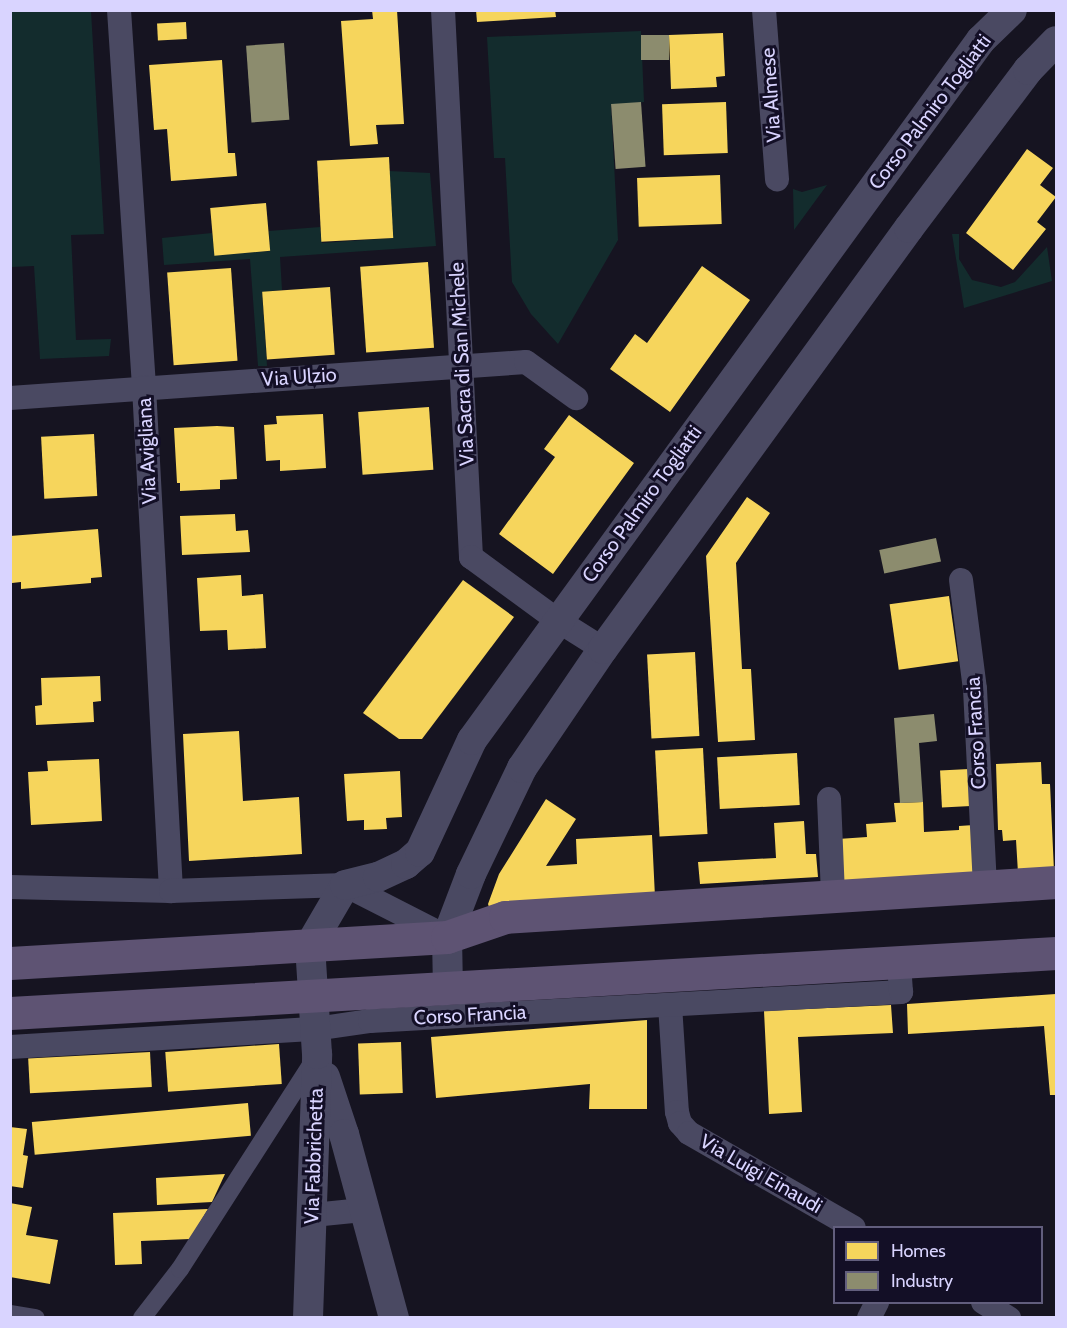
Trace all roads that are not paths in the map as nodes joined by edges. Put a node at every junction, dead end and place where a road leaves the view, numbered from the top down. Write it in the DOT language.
graph roads {
  1 [pos="119,10"];
  2 [pos="443,10"];
  3 [pos="764,10"];
  4 [pos="1012,10"];
  5 [pos="1056,41"];
  6 [pos="777,180"];
  7 [pos="463,366"];
  8 [pos="144,387"];
  9 [pos="10,398"];
  10 [pos="576,398"];
  11 [pos="961,580"];
  12 [pos="557,620"];
  13 [pos="603,649"];
  14 [pos="830,799"];
  15 [pos="1056,882"];
  16 [pos="345,885"];
  17 [pos="985,886"];
  18 [pos="10,887"];
  19 [pos="171,891"];
  20 [pos="833,894"];
  21 [pos="447,937"];
  22 [pos="310,945"];
  23 [pos="1056,952"];
  24 [pos="899,962"];
  25 [pos="10,963"];
  26 [pos="448,989"];
  27 [pos="313,994"];
  28 [pos="670,1005"];
  29 [pos="10,1013"];
  30 [pos="316,1042"];
  31 [pos="10,1047"];
  32 [pos="363,1210"];
  33 [pos="313,1215"];
  34 [pos="852,1226"];
  35 [pos="986,1304"];
  36 [pos="10,1314"];
  37 [pos="36,1317"];
  38 [pos="142,1317"];
  39 [pos="308,1317"];
  40 [pos="394,1317"];
  41 [pos="1009,1317"];
  1 -- 8 [label="street, Via Avigliana"];
  2 -- 7 [label="street, Via Sacra di San Michele"];
  3 -- 6 [label="street, Via Almese"];
  4 -- 12 [label="street, Corso Palmiro Togliatti"];
  5 -- 13 [label="street"];
  7 -- 8 [label="street, Via Ulzio"];
  7 -- 10 [label="street, Via Ulzio"];
  7 -- 12 [label="street, Via Sacra di San Michele"];
  8 -- 9 [label="street, Via Ulzio"];
  8 -- 19 [label="street, Via Avigliana"];
  11 -- 17 [label="street, Corso Francia"];
  12 -- 13 [label="street, Via Sacra di San Michele"];
  12 -- 16 [label="street, Corso Palmiro Togliatti"];
  13 -- 21 [label="street"];
  14 -- 20 [label="street"];
  15 -- 17 [label="main road"];
  16 -- 19 [label="street"];
  16 -- 21 [label="street"];
  16 -- 22 [label="street"];
  17 -- 20 [label="main road"];
  18 -- 19 [label="street"];
  20 -- 21 [label="main road"];
  21 -- 22 [label="main road"];
  21 -- 26 [label="street"];
  22 -- 25 [label="main road"];
  22 -- 27 [label="street"];
  23 -- 24 [label="main road, Corso Francia"];
  24 -- 26 [label="main road, Corso Francia"];
  24 -- 28 [label="street, Corso Francia"];
  26 -- 27 [label="main road, Corso Francia"];
  27 -- 29 [label="main road, Corso Francia"];
  27 -- 30 [label="street, Via Fabbrichetta"];
  28 -- 30 [label="street, Corso Francia"];
  28 -- 34 [label="street, Via Luigi Einaudi"];
  30 -- 31 [label="street, Corso Francia"];
  30 -- 32 [label="street"];
  30 -- 33 [label="street, Via Fabbrichetta"];
  30 -- 38 [label="street"];
  32 -- 33 [label="street"];
  32 -- 40 [label="street"];
  33 -- 39 [label="street, Via Fabbrichetta"];
  35 -- 41 [label="street"];
  36 -- 37 [label="street"];
}
